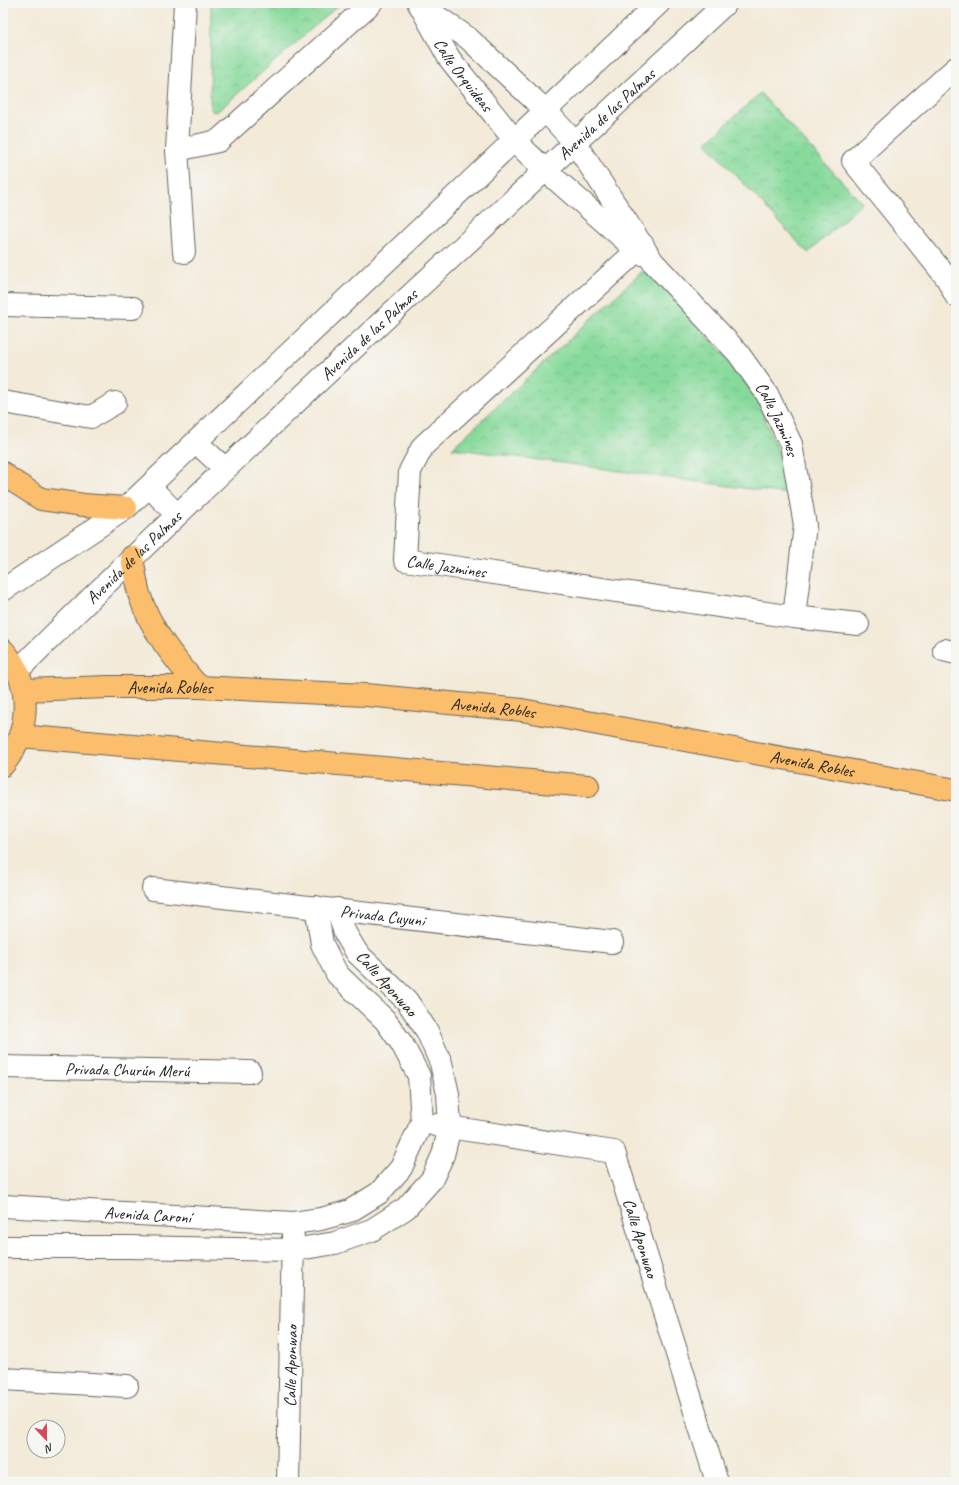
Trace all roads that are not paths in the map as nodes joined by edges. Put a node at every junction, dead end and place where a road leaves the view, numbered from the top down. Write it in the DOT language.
graph roads {
  1 [pos="185,3"];
  2 [pos="372,3"];
  3 [pos="659,3"];
  4 [pos="726,3"];
  5 [pos="419,4"];
  6 [pos="956,68"];
  7 [pos="546,111"];
  8 [pos="515,141"];
  9 [pos="575,143"];
  10 [pos="177,150"];
  11 [pos="545,170"];
  12 [pos="184,252"];
  13 [pos="644,252"];
  14 [pos="956,296"];
  15 [pos="3,305"];
  16 [pos="133,308"];
  17 [pos="3,402"];
  18 [pos="115,403"];
  19 [pos="196,442"];
  20 [pos="224,468"];
  21 [pos="3,472"];
  22 [pos="150,487"];
  23 [pos="126,508"];
  24 [pos="176,514"];
  25 [pos="132,557"];
  26 [pos="3,590"];
  27 [pos="794,617"];
  28 [pos="858,624"];
  29 [pos="3,650"];
  30 [pos="20,681"];
  31 [pos="199,687"];
  32 [pos="20,736"];
  33 [pos="3,765"];
  34 [pos="588,786"];
  35 [pos="956,790"];
  36 [pos="153,889"];
  37 [pos="316,907"];
  38 [pos="337,909"];
  39 [pos="612,942"];
  40 [pos="3,1067"];
  41 [pos="250,1072"];
  42 [pos="422,1122"];
  43 [pos="450,1127"];
  44 [pos="3,1206"];
  45 [pos="293,1223"];
  46 [pos="3,1247"];
  47 [pos="293,1250"];
  48 [pos="3,1379"];
  49 [pos="127,1386"];
  50 [pos="288,1482"];
  51 [pos="717,1482"];
  1 -- 10 [label="street"];
  2 -- 10 [label="street"];
  3 -- 7 [label="street"];
  4 -- 9 [label="street, Avenida de las Palmas"];
  5 -- 7 [label="street, Calle Orquideas"];
  5 -- 8 [label="street, Calle Orquideas"];
  6 -- 14 [label="street"];
  7 -- 8 [label="street"];
  7 -- 9 [label="street, Calle Orquideas"];
  8 -- 11 [label="street, Calle Orquideas"];
  8 -- 19 [label="street"];
  9 -- 11 [label="street, Avenida de las Palmas"];
  9 -- 13 [label="street, Calle Jazmines"];
  10 -- 12 [label="street"];
  11 -- 13 [label="street, Calle Jazmines"];
  11 -- 20 [label="street, Avenida de las Palmas"];
  13 -- 27 [label="street, Calle Jazmines"];
  13 -- 27 [label="street, Calle Jazmines"];
  15 -- 16 [label="street"];
  17 -- 18 [label="street"];
  19 -- 20 [label="street"];
  19 -- 22 [label="street"];
  20 -- 24 [label="street, Avenida de las Palmas"];
  21 -- 23 [label="main road"];
  22 -- 23 [label="street"];
  22 -- 24 [label="street"];
  23 -- 26 [label="street"];
  24 -- 25 [label="street, Avenida de las Palmas"];
  25 -- 30 [label="street, Avenida de las Palmas"];
  25 -- 31 [label="main road"];
  27 -- 28 [label="street, Calle Jazmines"];
  29 -- 30 [label="main road"];
  30 -- 31 [label="main road, Avenida Robles"];
  30 -- 32 [label="main road"];
  31 -- 35 [label="main road, Avenida Robles"];
  32 -- 33 [label="main road"];
  32 -- 34 [label="main road"];
  36 -- 37 [label="street, Privada Cuyuni"];
  37 -- 38 [label="street, Privada Cuyuni"];
  37 -- 42 [label="street, Calle Aponwao"];
  38 -- 39 [label="street, Privada Cuyuni"];
  38 -- 43 [label="street, Calle Aponwao"];
  40 -- 41 [label="street, Privada Churún Merú"];
  42 -- 43 [label="street, Calle Aponwao"];
  42 -- 45 [label="street, Calle Aponwao"];
  43 -- 47 [label="street, Calle Aponwao"];
  43 -- 51 [label="street, Calle Aponwao"];
  44 -- 45 [label="street, Avenida Caroní"];
  45 -- 47 [label="street, Calle Aponwao"];
  46 -- 47 [label="street, Avenida Caroní"];
  47 -- 50 [label="street, Calle Aponwao"];
  48 -- 49 [label="street"];
}
